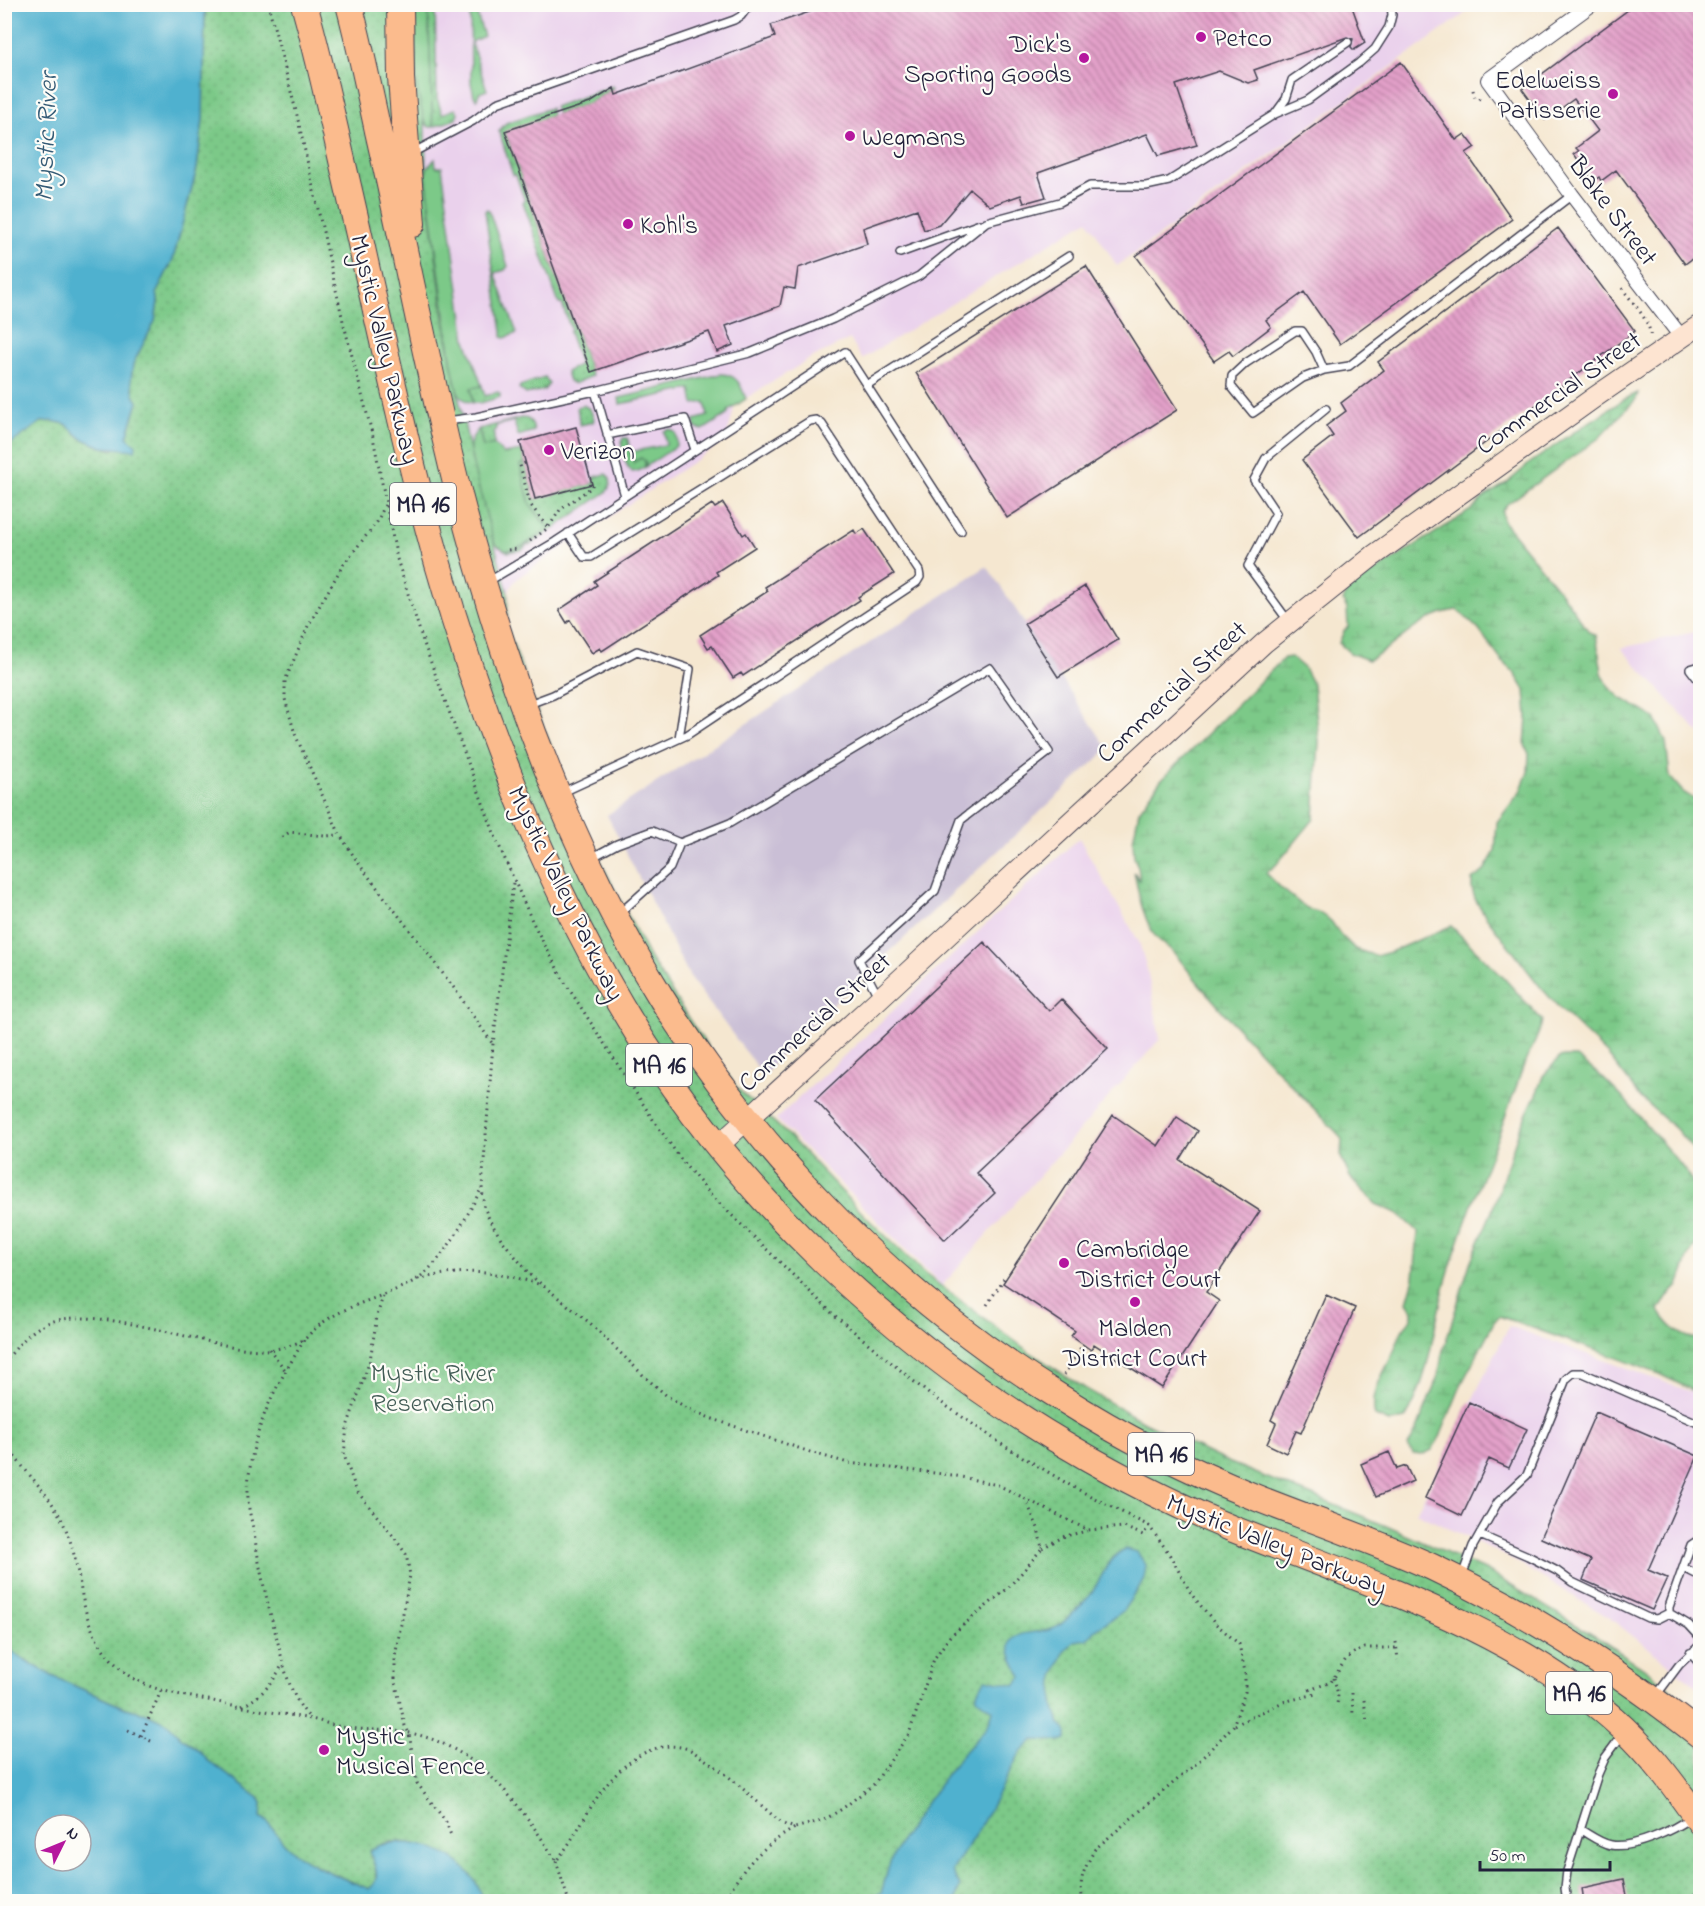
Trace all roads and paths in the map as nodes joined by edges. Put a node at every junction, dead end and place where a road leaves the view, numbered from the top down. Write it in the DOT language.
graph roads {
  1 [pos="304,4"];
  2 [pos="349,4"];
  3 [pos="400,4"];
  4 [pos="750,4"];
  5 [pos="1391,4"];
  6 [pos="1592,4"];
  7 [pos="1348,42"];
  8 [pos="1275,114"];
  9 [pos="397,161"];
  10 [pos="1572,195"];
  11 [pos="986,222"];
  12 [pos="900,253"];
  13 [pos="1069,256"];
  14 [pos="1622,288"];
  15 [pos="1701,325"];
  16 [pos="1682,338"];
  17 [pos="1647,342"];
  18 [pos="1324,370"];
  19 [pos="867,385"];
  20 [pos="595,392"];
  21 [pos="1326,409"];
  22 [pos="442,422"];
  23 [pos="608,435"];
  24 [pos="695,450"];
  25 [pos="525,463"];
  26 [pos="594,483"];
  27 [pos="625,496"];
  28 [pos="386,504"];
  29 [pos="548,528"];
  30 [pos="962,531"];
  31 [pos="568,533"];
  32 [pos="508,549"];
  33 [pos="484,584"];
  34 [pos="1289,622"];
  35 [pos="1701,666"];
  36 [pos="1701,682"];
  37 [pos="524,705"];
  38 [pos="679,738"];
  39 [pos="559,794"];
  40 [pos="340,835"];
  41 [pos="282,837"];
  42 [pos="680,843"];
  43 [pos="588,860"];
  44 [pos="514,881"];
  45 [pos="616,917"];
  46 [pos="879,999"];
  47 [pos="493,1044"];
  48 [pos="746,1119"];
  49 [pos="718,1146"];
  50 [pos="482,1187"];
  51 [pos="1005,1277"];
  52 [pos="416,1280"];
  53 [pos="541,1285"];
  54 [pos="383,1296"];
  55 [pos="987,1305"];
  56 [pos="304,1340"];
  57 [pos="1083,1344"];
  58 [pos="269,1349"];
  59 [pos="4,1363"];
  60 [pos="286,1371"];
  61 [pos="1064,1374"];
  62 [pos="1701,1424"];
  63 [pos="4,1442"];
  64 [pos="1026,1500"];
  65 [pos="1088,1530"];
  66 [pos="1480,1535"];
  67 [pos="1701,1539"];
  68 [pos="1042,1548"];
  69 [pos="1684,1568"];
  70 [pos="1701,1576"];
  71 [pos="1461,1581"];
  72 [pos="1669,1613"];
  73 [pos="1701,1637"];
  74 [pos="1396,1642"];
  75 [pos="1701,1645"];
  76 [pos="1397,1648"];
  77 [pos="1690,1653"];
  78 [pos="1398,1660"];
  79 [pos="283,1663"];
  80 [pos="1701,1664"];
  81 [pos="1334,1678"];
  82 [pos="1309,1690"];
  83 [pos="161,1691"];
  84 [pos="1352,1693"];
  85 [pos="1316,1694"];
  86 [pos="1653,1699"];
  87 [pos="1364,1700"];
  88 [pos="1337,1705"];
  89 [pos="241,1707"];
  90 [pos="1353,1714"];
  91 [pos="311,1719"];
  92 [pos="1367,1722"];
  93 [pos="1233,1726"];
  94 [pos="128,1730"];
  95 [pos="1626,1731"];
  96 [pos="409,1733"];
  97 [pos="141,1736"];
  98 [pos="1701,1736"];
  99 [pos="153,1742"];
  100 [pos="1697,1817"];
  101 [pos="795,1828"];
  102 [pos="1581,1830"];
  103 [pos="452,1838"];
  104 [pos="556,1861"];
  105 [pos="1701,1894"];
  106 [pos="569,1902"];
  107 [pos="724,1902"];
  108 [pos="1083,1902"];
  109 [pos="1567,1902"];
  110 [pos="1692,1902"];
  1 -- 49 [label="highway, Mystic Valley Parkway / MA 16"];
  2 -- 9 [label="highway"];
  3 -- 9 [label="highway"];
  4 -- 9 [label="lane"];
  5 -- 8 [label="lane"];
  6 -- 10 [label="street, Blake Street"];
  7 -- 8 [label="lane"];
  8 -- 11 [label="lane"];
  9 -- 22 [label="highway, Mystic Valley Parkway / MA 16"];
  10 -- 16 [label="street, Blake Street"];
  10 -- 18 [label="lane"];
  11 -- 12 [label="lane"];
  11 -- 20 [label="lane"];
  13 -- 19 [label="lane"];
  14 -- 17 [label="path"];
  15 -- 16 [label="street, Commercial Street"];
  16 -- 34 [label="street, Commercial Street"];
  18 -- 18 [label="lane"];
  19 -- 24 [label="lane"];
  19 -- 30 [label="lane"];
  20 -- 22 [label="lane"];
  20 -- 23 [label="lane"];
  21 -- 34 [label="lane"];
  22 -- 33 [label="highway, Mystic Valley Parkway / MA 16"];
  23 -- 24 [label="lane"];
  23 -- 27 [label="lane"];
  24 -- 27 [label="lane"];
  25 -- 29 [label="path"];
  26 -- 29 [label="path"];
  27 -- 31 [label="lane"];
  28 -- 40 [label="path"];
  29 -- 32 [label="path"];
  31 -- 33 [label="lane"];
  31 -- 38 [label="lane"];
  33 -- 37 [label="highway, Mystic Valley Parkway / MA 16"];
  34 -- 46 [label="street, Commercial Street"];
  35 -- 36 [label="lane"];
  37 -- 38 [label="lane"];
  37 -- 39 [label="highway, Mystic Valley Parkway / MA 16"];
  38 -- 39 [label="lane"];
  39 -- 43 [label="highway, Mystic Valley Parkway / MA 16"];
  40 -- 41 [label="path"];
  40 -- 47 [label="path"];
  42 -- 43 [label="lane"];
  42 -- 45 [label="lane"];
  42 -- 46 [label="lane"];
  43 -- 45 [label="highway, Mystic Valley Parkway / MA 16"];
  44 -- 47 [label="path"];
  45 -- 48 [label="highway, Mystic Valley Parkway / MA 16"];
  46 -- 48 [label="street, Commercial Street"];
  47 -- 50 [label="path"];
  48 -- 49 [label="street, Commercial Street"];
  48 -- 71 [label="highway, Mystic Valley Parkway / MA 16"];
  49 -- 95 [label="highway, Mystic Valley Parkway / MA 16"];
  50 -- 52 [label="path"];
  50 -- 53 [label="path"];
  51 -- 55 [label="path"];
  52 -- 53 [label="path"];
  52 -- 54 [label="path"];
  53 -- 64 [label="path"];
  54 -- 56 [label="path"];
  54 -- 96 [label="path"];
  56 -- 58 [label="path"];
  56 -- 60 [label="path"];
  57 -- 61 [label="path"];
  58 -- 59 [label="path"];
  58 -- 60 [label="path"];
  60 -- 79 [label="path"];
  62 -- 66 [label="lane"];
  63 -- 83 [label="path"];
  64 -- 65 [label="path"];
  64 -- 68 [label="path"];
  65 -- 68 [label="path"];
  65 -- 93 [label="path"];
  66 -- 71 [label="lane"];
  66 -- 72 [label="lane"];
  67 -- 69 [label="lane"];
  68 -- 101 [label="path"];
  69 -- 70 [label="lane"];
  69 -- 72 [label="lane"];
  71 -- 86 [label="highway, Mystic Valley Parkway / MA 16"];
  72 -- 73 [label="lane"];
  74 -- 76 [label="path"];
  75 -- 77 [label="lane"];
  76 -- 78 [label="path"];
  76 -- 81 [label="path"];
  77 -- 80 [label="lane"];
  77 -- 86 [label="lane"];
  79 -- 89 [label="path"];
  79 -- 91 [label="path"];
  81 -- 82 [label="path"];
  81 -- 88 [label="path"];
  83 -- 89 [label="path"];
  83 -- 97 [label="path"];
  84 -- 90 [label="path"];
  85 -- 93 [label="path"];
  86 -- 98 [label="highway, Mystic Valley Parkway / MA 16"];
  87 -- 92 [label="path"];
  89 -- 91 [label="path"];
  91 -- 96 [label="path"];
  93 -- 108 [label="path"];
  94 -- 97 [label="path"];
  95 -- 100 [label="highway, Mystic Valley Parkway / MA 16"];
  95 -- 102 [label="lane"];
  96 -- 103 [label="path"];
  96 -- 104 [label="path"];
  97 -- 99 [label="path"];
  100 -- 102 [label="lane"];
  101 -- 104 [label="path"];
  101 -- 107 [label="path"];
  102 -- 109 [label="lane"];
  104 -- 106 [label="path"];
  105 -- 110 [label="lane"];
}
